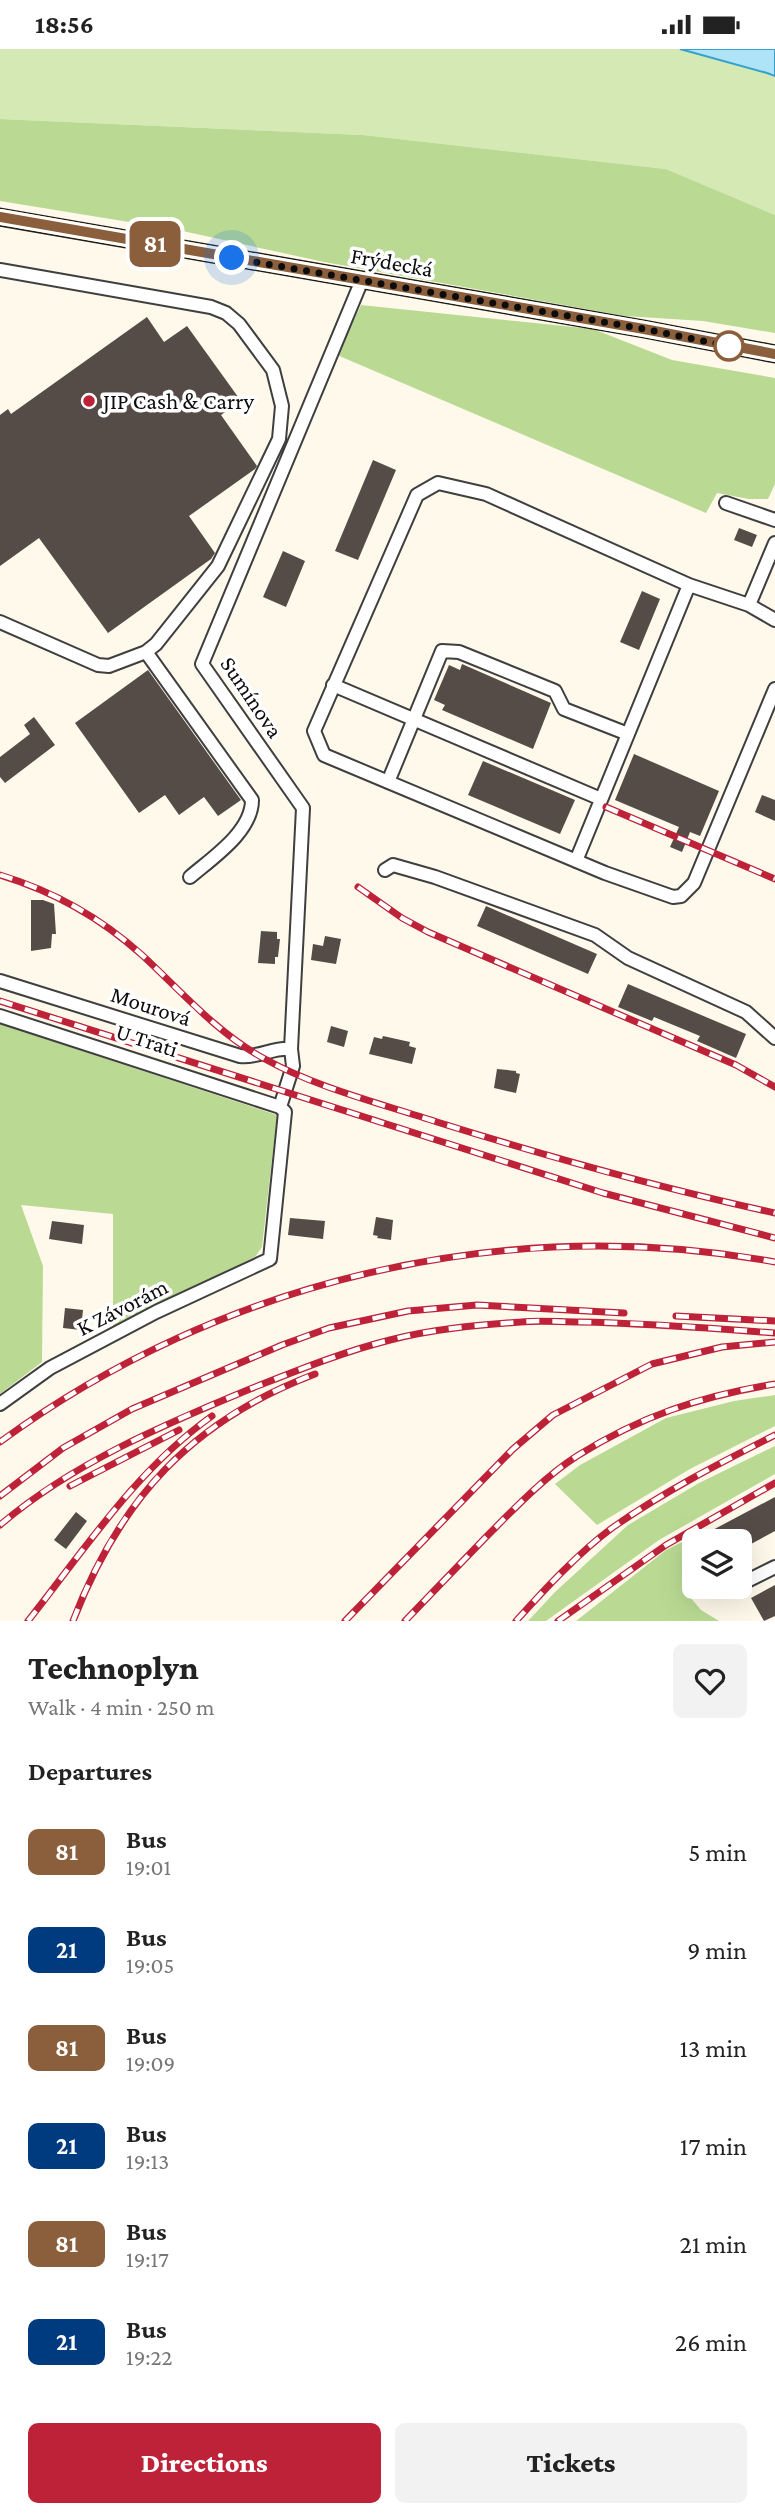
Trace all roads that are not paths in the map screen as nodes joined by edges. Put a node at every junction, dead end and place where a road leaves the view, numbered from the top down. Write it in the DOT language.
graph roads {
  1 [pos="0,217"];
  2 [pos="0,270"];
  3 [pos="362,280"];
  4 [pos="775,354"];
  5 [pos="726,503"];
  6 [pos="775,520"];
  7 [pos="775,543"];
  8 [pos="689,585"];
  9 [pos="748,605"];
  10 [pos="775,620"];
  11 [pos="0,622"];
  12 [pos="146,652"];
  13 [pos="333,685"];
  14 [pos="775,689"];
  15 [pos="412,719"];
  16 [pos="628,734"];
  17 [pos="388,782"];
  18 [pos="601,799"];
  19 [pos="576,861"];
  20 [pos="385,870"];
  21 [pos="190,877"];
  22 [pos="0,981"];
  23 [pos="0,1016"];
  24 [pos="775,1038"];
  25 [pos="291,1049"];
  26 [pos="283,1110"];
  27 [pos="0,1404"];
  28 [pos="775,1567"];
  29 [pos="752,1578"];
  1 -- 3 [label="main road, Frýdecká"];
  2 -- 12 [label="street"];
  3 -- 4 [label="main road, Frýdecká"];
  3 -- 25 [label="street, Sumínova"];
  5 -- 6 [label="street"];
  7 -- 9 [label="street"];
  8 -- 9 [label="street"];
  8 -- 13 [label="street"];
  8 -- 16 [label="street"];
  9 -- 10 [label="street"];
  11 -- 12 [label="street"];
  12 -- 21 [label="street"];
  13 -- 15 [label="street"];
  13 -- 17 [label="street"];
  14 -- 19 [label="street"];
  15 -- 16 [label="street"];
  15 -- 17 [label="street"];
  15 -- 18 [label="street"];
  16 -- 18 [label="street"];
  17 -- 19 [label="street"];
  18 -- 19 [label="street"];
  20 -- 24 [label="street"];
  22 -- 25 [label="street, Mourová"];
  23 -- 26 [label="street, U Trati"];
  25 -- 26 [label="street, Sumínova"];
  26 -- 27 [label="street, K Závorám"];
  28 -- 29 [label="street"];
}
